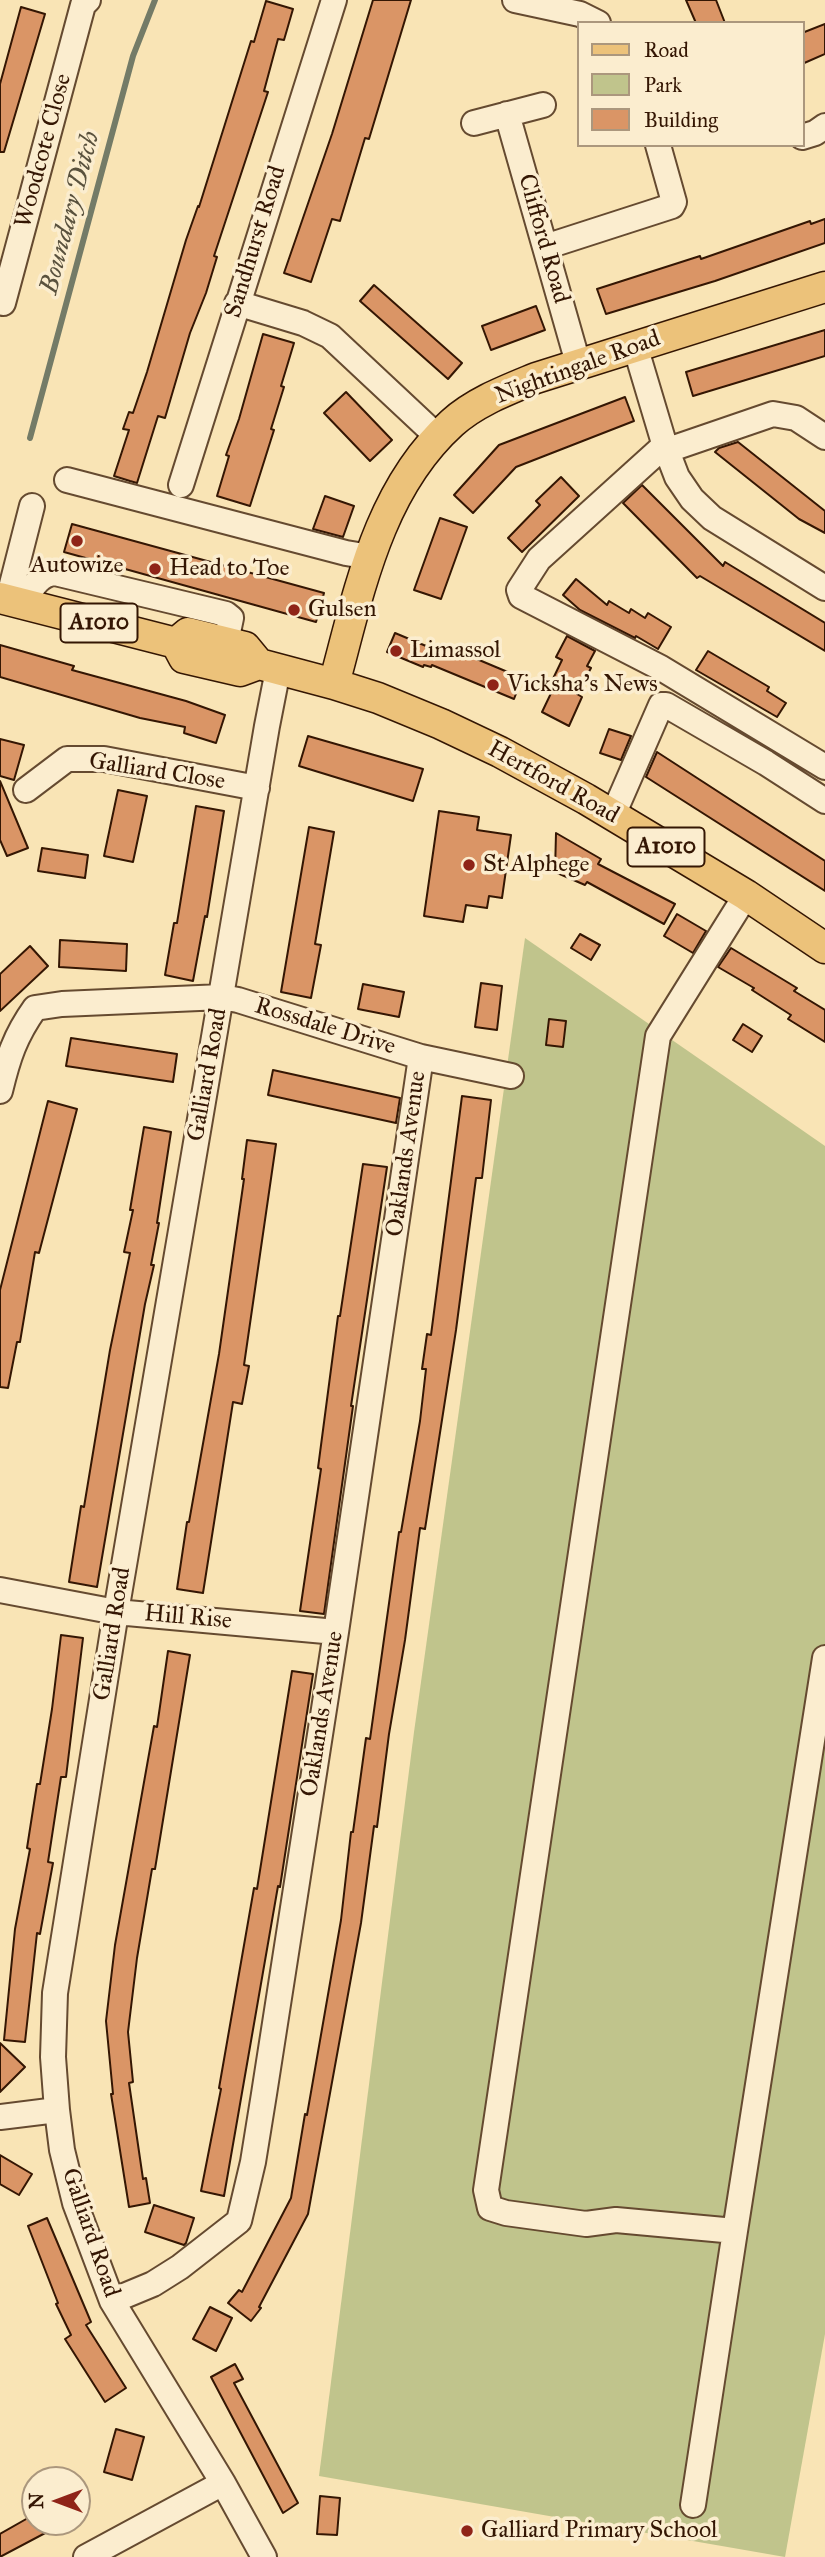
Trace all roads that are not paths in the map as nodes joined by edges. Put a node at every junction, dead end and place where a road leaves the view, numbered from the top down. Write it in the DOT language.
graph roads {
  1 [pos="88,0"];
  2 [pos="334,0"];
  3 [pos="515,0"];
  4 [pos="594,21"];
  5 [pos="543,105"];
  6 [pos="507,114"];
  7 [pos="474,123"];
  8 [pos="825,126"];
  9 [pos="804,136"];
  10 [pos="659,147"];
  11 [pos="545,247"];
  12 [pos="825,287"];
  13 [pos="2,303"];
  14 [pos="237,303"];
  15 [pos="635,346"];
  16 [pos="578,363"];
  17 [pos="825,437"];
  18 [pos="439,438"];
  19 [pos="667,447"];
  20 [pos="67,480"];
  21 [pos="181,485"];
  22 [pos="32,506"];
  23 [pos="370,557"];
  24 [pos="825,588"];
  25 [pos="10,601"];
  26 [pos="226,642"];
  27 [pos="176,643"];
  28 [pos="269,667"];
  29 [pos="334,684"];
  30 [pos="825,767"];
  31 [pos="257,788"];
  32 [pos="26,790"];
  33 [pos="825,801"];
  34 [pos="613,815"];
  35 [pos="746,895"];
  36 [pos="825,947"];
  37 [pos="222,998"];
  38 [pos="421,1057"];
  39 [pos="511,1076"];
  40 [pos="0,1091"];
  41 [pos="0,1590"];
  42 [pos="116,1612"];
  43 [pos="336,1632"];
  44 [pos="825,1658"];
  45 [pos="57,2110"];
  46 [pos="0,2117"];
  47 [pos="735,2231"];
  48 [pos="112,2301"];
  49 [pos="223,2483"];
  50 [pos="693,2505"];
  51 [pos="86,2557"];
  52 [pos="264,2557"];
  1 -- 13 [label="street, Woodcote Close"];
  2 -- 14 [label="street, Sandhurst Road"];
  3 -- 4 [label="street"];
  5 -- 6 [label="street"];
  6 -- 7 [label="street"];
  6 -- 11 [label="street, Clifford Road"];
  8 -- 9 [label="street"];
  10 -- 11 [label="street"];
  11 -- 16 [label="street, Clifford Road"];
  12 -- 15 [label="main road, Nightingale Road"];
  14 -- 18 [label="street"];
  14 -- 21 [label="street, Sandhurst Road"];
  15 -- 16 [label="main road, Nightingale Road"];
  15 -- 19 [label="street"];
  16 -- 18 [label="main road, Nightingale Road"];
  17 -- 19 [label="street"];
  18 -- 23 [label="main road, Nightingale Road"];
  19 -- 24 [label="street"];
  19 -- 30 [label="street"];
  20 -- 23 [label="street"];
  22 -- 25 [label="street"];
  23 -- 29 [label="main road, Nightingale Road"];
  25 -- 26 [label="street"];
  25 -- 27 [label="main road, Hertford Road / A1010"];
  26 -- 27 [label="main road, Hertford Road / A1010"];
  26 -- 28 [label="main road, Hertford Road / A1010"];
  27 -- 28 [label="main road, Hertford Road / A1010"];
  28 -- 29 [label="main road, Hertford Road / A1010"];
  28 -- 31 [label="street, Galliard Road"];
  29 -- 34 [label="main road, Hertford Road / A1010"];
  31 -- 32 [label="street, Galliard Close"];
  31 -- 37 [label="street, Galliard Road"];
  33 -- 34 [label="street"];
  34 -- 35 [label="main road, Hertford Road / A1010"];
  35 -- 36 [label="main road, Hertford Road / A1010"];
  35 -- 47 [label="street"];
  37 -- 38 [label="street, Rossdale Drive"];
  37 -- 40 [label="street, Rossdale Drive"];
  37 -- 42 [label="street, Galliard Road"];
  38 -- 39 [label="street, Rossdale Drive"];
  38 -- 43 [label="street, Oaklands Avenue"];
  41 -- 42 [label="street, Hill Rise"];
  42 -- 43 [label="street, Hill Rise"];
  42 -- 45 [label="street, Galliard Road"];
  43 -- 48 [label="street, Oaklands Avenue"];
  44 -- 47 [label="street"];
  45 -- 46 [label="street"];
  45 -- 48 [label="street, Galliard Road"];
  47 -- 50 [label="street"];
  48 -- 49 [label="street, Galliard Road"];
  49 -- 51 [label="street"];
  49 -- 52 [label="street, Galliard Road"];
}
